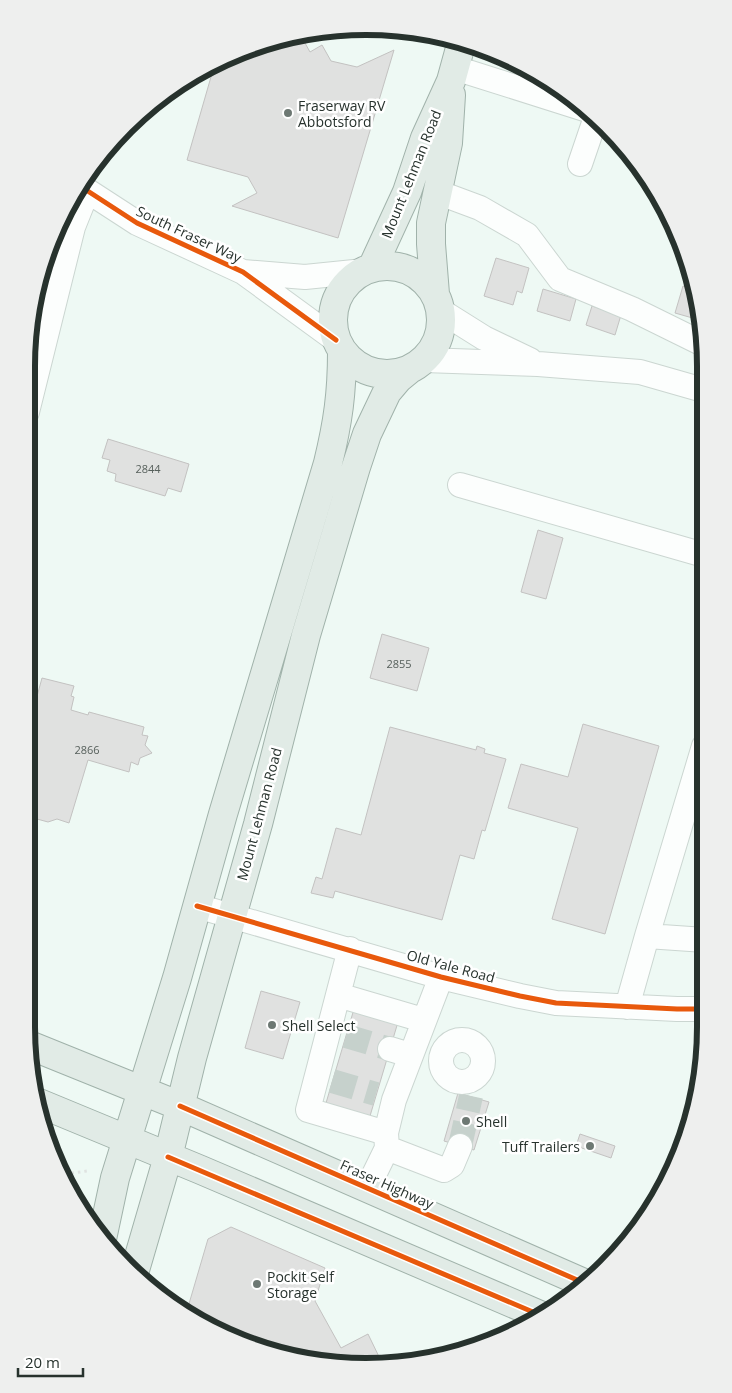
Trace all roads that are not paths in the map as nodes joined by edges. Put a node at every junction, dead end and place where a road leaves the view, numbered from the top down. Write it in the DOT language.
graph roads {
  1 [pos="460,49"];
  2 [pos="453,74"];
  3 [pos="572,107"];
  4 [pos="593,126"];
  5 [pos="580,164"];
  6 [pos="85,190"];
  7 [pos="437,192"];
  8 [pos="81,197"];
  9 [pos="368,270"];
  10 [pos="243,272"];
  11 [pos="50,275"];
  12 [pos="438,302"];
  13 [pos="696,340"];
  14 [pos="339,346"];
  15 [pos="35,364"];
  16 [pos="538,364"];
  17 [pos="417,365"];
  18 [pos="697,388"];
  19 [pos="460,486"];
  20 [pos="697,552"];
  21 [pos="697,769"];
  22 [pos="197,906"];
  23 [pos="231,916"];
  24 [pos="647,936"];
  25 [pos="697,939"];
  26 [pos="350,949"];
  27 [pos="441,977"];
  28 [pos="338,995"];
  29 [pos="627,1007"];
  30 [pos="697,1009"];
  31 [pos="410,1040"];
  32 [pos="36,1048"];
  33 [pos="473,1087"];
  34 [pos="143,1090"];
  35 [pos="44,1105"];
  36 [pos="180,1106"];
  37 [pos="127,1140"];
  38 [pos="386,1141"];
  39 [pos="460,1146"];
  40 [pos="168,1157"];
  41 [pos="368,1187"];
  42 [pos="104,1230"];
  43 [pos="136,1265"];
  44 [pos="579,1281"];
  45 [pos="534,1313"];
  1 -- 2 [label="main road, Mount Lehman Road"];
  2 -- 3 [label="street"];
  2 -- 7 [label="main road, Mount Lehman Road"];
  2 -- 9 [label="main road, Mount Lehman Road"];
  4 -- 5 [label="street"];
  6 -- 10 [label="street, South Fraser Way"];
  7 -- 12 [label="main road, Mount Lehman Road"];
  7 -- 13 [label="street"];
  8 -- 11 [label="street"];
  9 -- 10 [label="street, South Fraser Way"];
  9 -- 12 [label="main road"];
  9 -- 14 [label="main road"];
  10 -- 14 [label="street, South Fraser Way"];
  11 -- 15 [label="street"];
  12 -- 16 [label="street"];
  12 -- 17 [label="main road"];
  14 -- 17 [label="main road"];
  14 -- 22 [label="main road"];
  16 -- 17 [label="street"];
  16 -- 18 [label="street"];
  17 -- 23 [label="main road, Mount Lehman Road"];
  19 -- 20 [label="street"];
  21 -- 24 [label="street"];
  22 -- 23 [label="street, Old Yale Road"];
  22 -- 34 [label="main road"];
  23 -- 26 [label="street, Old Yale Road"];
  23 -- 36 [label="main road, Mount Lehman Road"];
  24 -- 25 [label="street"];
  24 -- 29 [label="street"];
  26 -- 27 [label="street, Old Yale Road"];
  26 -- 28 [label="street"];
  27 -- 29 [label="street, Old Yale Road"];
  27 -- 31 [label="street"];
  28 -- 31 [label="street"];
  28 -- 38 [label="street"];
  29 -- 30 [label="street, Old Yale Road"];
  31 -- 33 [label="street"];
  31 -- 38 [label="street"];
  32 -- 34 [label="main road, Fraser Highway"];
  34 -- 36 [label="main road, Fraser Highway"];
  34 -- 37 [label="main road"];
  35 -- 37 [label="main road"];
  36 -- 40 [label="main road, Mount Lehman Road"];
  36 -- 41 [label="main road, Fraser Highway"];
  37 -- 40 [label="main road"];
  37 -- 42 [label="main road"];
  38 -- 39 [label="street"];
  38 -- 41 [label="street"];
  40 -- 43 [label="main road, Mount Lehman Road"];
  40 -- 45 [label="main road"];
  41 -- 44 [label="main road, Fraser Highway"];
}
